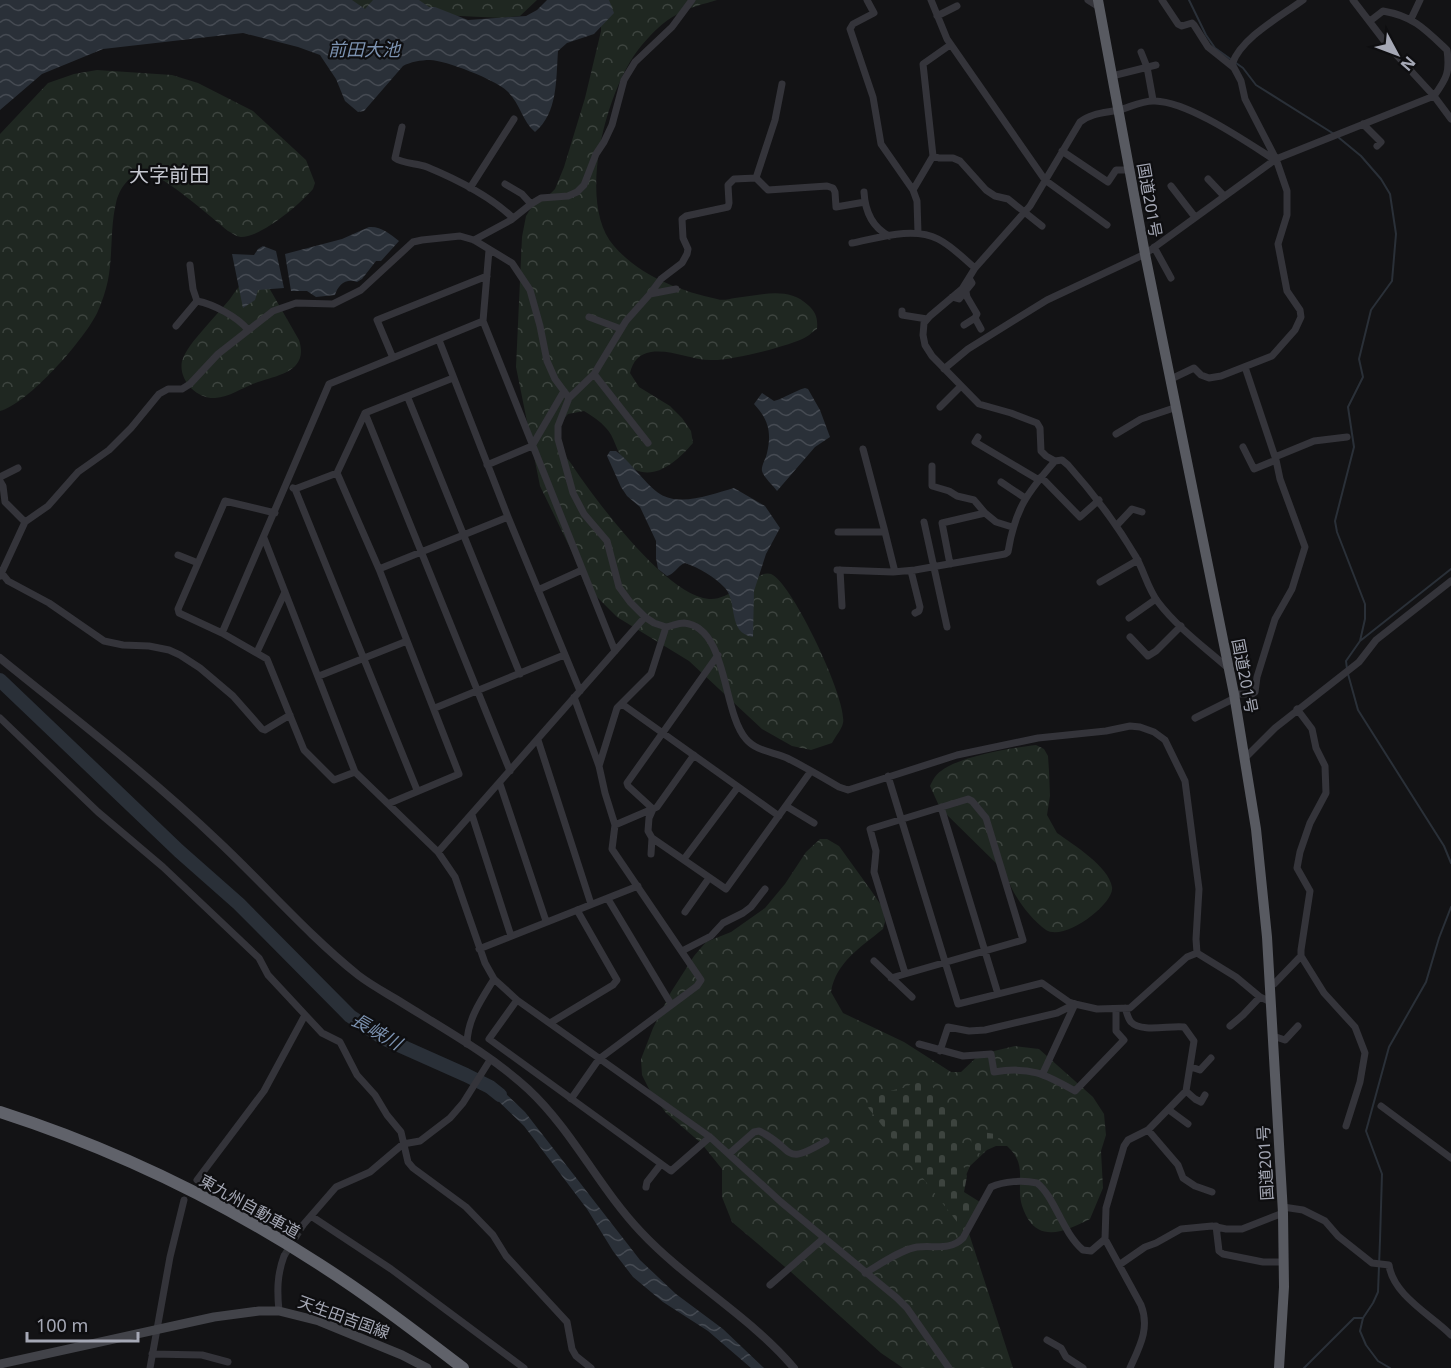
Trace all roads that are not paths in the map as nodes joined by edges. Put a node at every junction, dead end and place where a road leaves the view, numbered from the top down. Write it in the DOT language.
graph roads {
  1 [pos="692,0"];
  2 [pos="867,0"];
  3 [pos="931,0"];
  4 [pos="1088,0"];
  5 [pos="1162,0"];
  6 [pos="1303,0"];
  7 [pos="1353,0"];
  8 [pos="1420,0"];
  9 [pos="1098,3"];
  10 [pos="957,6"];
  11 [pos="937,16"];
  12 [pos="1411,19"];
  13 [pos="1370,21"];
  14 [pos="951,45"];
  15 [pos="1141,52"];
  16 [pos="1449,57"];
  17 [pos="1233,63"];
  18 [pos="1156,65"];
  19 [pos="1148,67"];
  20 [pos="1112,76"];
  21 [pos="782,84"];
  22 [pos="1434,96"];
  23 [pos="1153,100"];
  24 [pos="1119,110"];
  25 [pos="514,119"];
  26 [pos="1451,119"];
  27 [pos="1363,124"];
  28 [pos="402,127"];
  29 [pos="1377,146"];
  30 [pos="1062,152"];
  31 [pos="933,156"];
  32 [pos="1275,159"];
  33 [pos="1130,170"];
  34 [pos="756,178"];
  35 [pos="1208,179"];
  36 [pos="1046,180"];
  37 [pos="505,184"];
  38 [pos="1171,186"];
  39 [pos="470,188"];
  40 [pos="913,190"];
  41 [pos="864,192"];
  42 [pos="1224,196"];
  43 [pos="865,202"];
  44 [pos="531,204"];
  45 [pos="1024,212"];
  46 [pos="1195,217"];
  47 [pos="513,218"];
  48 [pos="1107,225"];
  49 [pos="1042,226"];
  50 [pos="918,233"];
  51 [pos="889,236"];
  52 [pos="474,240"];
  53 [pos="852,243"];
  54 [pos="489,250"];
  55 [pos="1149,251"];
  56 [pos="190,265"];
  57 [pos="975,268"];
  58 [pos="487,276"];
  59 [pos="969,278"];
  60 [pos="1171,278"];
  61 [pos="676,289"];
  62 [pos="966,292"];
  63 [pos="650,294"];
  64 [pos="952,297"];
  65 [pos="197,301"];
  66 [pos="902,311"];
  67 [pos="589,317"];
  68 [pos="975,318"];
  69 [pos="927,319"];
  70 [pos="483,321"];
  71 [pos="176,326"];
  72 [pos="964,326"];
  73 [pos="621,329"];
  74 [pos="981,329"];
  75 [pos="248,330"];
  76 [pos="439,340"];
  77 [pos="393,358"];
  78 [pos="1245,366"];
  79 [pos="944,369"];
  80 [pos="594,374"];
  81 [pos="453,378"];
  82 [pos="1171,379"];
  83 [pos="961,386"];
  84 [pos="564,391"];
  85 [pos="408,398"];
  86 [pos="569,398"];
  87 [pos="940,407"];
  88 [pos="1177,407"];
  89 [pos="365,413"];
  90 [pos="1116,434"];
  91 [pos="1347,437"];
  92 [pos="975,442"];
  93 [pos="648,443"];
  94 [pos="532,446"];
  95 [pos="1243,447"];
  96 [pos="863,449"];
  97 [pos="1275,459"];
  98 [pos="1054,461"];
  99 [pos="487,465"];
  100 [pos="932,466"];
  101 [pos="18,468"];
  102 [pos="338,473"];
  103 [pos="0,479"];
  104 [pos="1040,479"];
  105 [pos="1001,482"];
  106 [pos="287,485"];
  107 [pos="295,489"];
  108 [pos="1025,498"];
  109 [pos="1099,500"];
  110 [pos="1142,512"];
  111 [pos="274,513"];
  112 [pos="985,513"];
  113 [pos="508,517"];
  114 [pos="25,522"];
  115 [pos="924,522"];
  116 [pos="1117,525"];
  117 [pos="1012,527"];
  118 [pos="944,530"];
  119 [pos="838,532"];
  120 [pos="885,532"];
  121 [pos="464,534"];
  122 [pos="927,534"];
  123 [pos="264,538"];
  124 [pos="420,552"];
  125 [pos="178,555"];
  126 [pos="1137,560"];
  127 [pos="198,563"];
  128 [pos="950,564"];
  129 [pos="934,567"];
  130 [pos="379,569"];
  131 [pos="582,570"];
  132 [pos="911,571"];
  133 [pos="895,572"];
  134 [pos="1,573"];
  135 [pos="1451,581"];
  136 [pos="1100,582"];
  137 [pos="538,590"];
  138 [pos="285,592"];
  139 [pos="1156,599"];
  140 [pos="842,606"];
  141 [pos="915,613"];
  142 [pos="645,617"];
  143 [pos="1130,618"];
  144 [pos="1181,626"];
  145 [pos="666,627"];
  146 [pos="946,627"];
  147 [pos="222,633"];
  148 [pos="1130,637"];
  149 [pos="406,641"];
  150 [pos="615,651"];
  151 [pos="257,652"];
  152 [pos="564,655"];
  153 [pos="718,656"];
  154 [pos="0,658"];
  155 [pos="364,659"];
  156 [pos="1227,668"];
  157 [pos="520,674"];
  158 [pos="319,676"];
  159 [pos="476,691"];
  160 [pos="577,694"];
  161 [pos="1234,696"];
  162 [pos="622,704"];
  163 [pos="435,708"];
  164 [pos="1297,709"];
  165 [pos="290,716"];
  166 [pos="0,718"];
  167 [pos="1195,718"];
  168 [pos="663,732"];
  169 [pos="538,740"];
  170 [pos="694,755"];
  171 [pos="1245,758"];
  172 [pos="599,766"];
  173 [pos="510,771"];
  174 [pos="811,771"];
  175 [pos="355,772"];
  176 [pos="888,776"];
  177 [pos="500,784"];
  178 [pos="738,787"];
  179 [pos="417,790"];
  180 [pos="390,803"];
  181 [pos="786,806"];
  182 [pos="941,807"];
  183 [pos="653,809"];
  184 [pos="472,815"];
  185 [pos="779,816"];
  186 [pos="901,820"];
  187 [pos="814,823"];
  188 [pos="615,825"];
  189 [pos="652,838"];
  190 [pos="438,852"];
  191 [pos="651,854"];
  192 [pos="684,860"];
  193 [pos="709,878"];
  194 [pos="638,886"];
  195 [pos="765,889"];
  196 [pos="608,899"];
  197 [pos="591,904"];
  198 [pos="577,910"];
  199 [pos="685,912"];
  200 [pos="546,921"];
  201 [pos="511,936"];
  202 [pos="479,949"];
  203 [pos="682,951"];
  204 [pos="985,951"];
  205 [pos="1197,953"];
  206 [pos="1301,956"];
  207 [pos="874,961"];
  208 [pos="945,962"];
  209 [pos="905,973"];
  210 [pos="891,978"];
  211 [pos="494,979"];
  212 [pos="1270,985"];
  213 [pos="998,994"];
  214 [pos="912,997"];
  215 [pos="1260,997"];
  216 [pos="517,1000"];
  217 [pos="1271,1002"];
  218 [pos="671,1004"];
  219 [pos="1075,1004"];
  220 [pos="1125,1008"];
  221 [pos="1116,1010"];
  222 [pos="306,1015"];
  223 [pos="550,1023"];
  224 [pos="1230,1026"];
  225 [pos="1298,1026"];
  226 [pos="1273,1036"];
  227 [pos="466,1044"];
  228 [pos="919,1044"];
  229 [pos="940,1051"];
  230 [pos="1211,1058"];
  231 [pos="599,1059"];
  232 [pos="490,1060"];
  233 [pos="1191,1067"];
  234 [pos="1043,1073"];
  235 [pos="1186,1091"];
  236 [pos="1205,1095"];
  237 [pos="571,1099"];
  238 [pos="1381,1106"];
  239 [pos="1168,1110"];
  240 [pos="0,1112"];
  241 [pos="1188,1124"];
  242 [pos="1346,1126"];
  243 [pos="1148,1130"];
  244 [pos="710,1137"];
  245 [pos="826,1141"];
  246 [pos="403,1144"];
  247 [pos="729,1154"];
  248 [pos="1451,1158"];
  249 [pos="661,1164"];
  250 [pos="197,1180"];
  251 [pos="645,1183"];
  252 [pos="1212,1192"];
  253 [pos="184,1200"];
  254 [pos="1283,1210"];
  255 [pos="311,1216"];
  256 [pos="303,1225"];
  257 [pos="1216,1226"];
  258 [pos="824,1238"];
  259 [pos="1106,1239"];
  260 [pos="284,1256"];
  261 [pos="1284,1262"];
  262 [pos="1119,1265"];
  263 [pos="865,1273"];
  264 [pos="770,1286"];
  265 [pos="279,1311"];
  266 [pos="393,1316"];
  267 [pos="156,1331"];
  268 [pos="1451,1335"];
  269 [pos="1047,1340"];
  270 [pos="152,1354"];
  271 [pos="228,1362"];
  272 [pos="0,1364"];
  273 [pos="150,1368"];
  274 [pos="427,1368"];
  275 [pos="463,1368"];
  276 [pos="472,1368"];
  277 [pos="524,1368"];
  278 [pos="591,1368"];
  279 [pos="794,1368"];
  280 [pos="949,1368"];
  281 [pos="1083,1368"];
  282 [pos="1130,1368"];
  283 [pos="1279,1368"];
  1 -- 44 [label="street"];
  2 -- 40 [label="street"];
  3 -- 11 [label="street"];
  4 -- 9 [label="street"];
  5 -- 17 [label="street"];
  6 -- 17 [label="street"];
  7 -- 13 [label="street"];
  8 -- 12 [label="street"];
  9 -- 20 [label="highway, 国道201号"];
  10 -- 11 [label="street"];
  11 -- 14 [label="street"];
  12 -- 13 [label="street"];
  12 -- 16 [label="street"];
  13 -- 22 [label="street"];
  14 -- 31 [label="street"];
  14 -- 36 [label="street"];
  15 -- 19 [label="street"];
  16 -- 22 [label="street"];
  17 -- 32 [label="street"];
  18 -- 19 [label="street"];
  19 -- 20 [label="street"];
  19 -- 23 [label="street"];
  20 -- 24 [label="highway, 国道201号"];
  21 -- 34 [label="street"];
  22 -- 26 [label="street"];
  22 -- 27 [label="street"];
  23 -- 24 [label="street"];
  23 -- 32 [label="street"];
  24 -- 30 [label="street"];
  24 -- 33 [label="highway, 国道201号"];
  25 -- 39 [label="street"];
  27 -- 29 [label="street"];
  27 -- 32 [label="street"];
  28 -- 39 [label="street"];
  30 -- 33 [label="street"];
  30 -- 36 [label="street"];
  31 -- 40 [label="street"];
  31 -- 45 [label="street"];
  32 -- 42 [label="street"];
  32 -- 78 [label="street"];
  33 -- 55 [label="highway, 国道201号"];
  34 -- 43 [label="street"];
  34 -- 63 [label="street"];
  35 -- 42 [label="street"];
  36 -- 45 [label="street"];
  36 -- 48 [label="street"];
  37 -- 44 [label="street"];
  38 -- 46 [label="street"];
  39 -- 47 [label="street"];
  40 -- 50 [label="street"];
  41 -- 43 [label="street"];
  42 -- 46 [label="street"];
  43 -- 51 [label="street"];
  44 -- 47 [label="street"];
  45 -- 49 [label="street"];
  45 -- 57 [label="street"];
  46 -- 55 [label="street"];
  47 -- 52 [label="street"];
  50 -- 51 [label="street"];
  50 -- 57 [label="street"];
  51 -- 53 [label="street"];
  52 -- 54 [label="street"];
  52 -- 75 [label="street"];
  54 -- 58 [label="street"];
  54 -- 84 [label="street"];
  55 -- 60 [label="street"];
  55 -- 79 [label="street"];
  55 -- 82 [label="highway, 国道201号"];
  56 -- 65 [label="street"];
  57 -- 59 [label="street"];
  58 -- 70 [label="street"];
  58 -- 77 [label="street"];
  59 -- 62 [label="street"];
  59 -- 64 [label="street"];
  61 -- 63 [label="street"];
  62 -- 64 [label="street"];
  62 -- 68 [label="street"];
  63 -- 73 [label="street"];
  64 -- 69 [label="street"];
  65 -- 71 [label="street"];
  65 -- 75 [label="street"];
  66 -- 69 [label="street"];
  67 -- 73 [label="street"];
  68 -- 72 [label="street"];
  68 -- 74 [label="street"];
  69 -- 79 [label="street"];
  70 -- 76 [label="street"];
  70 -- 94 [label="street"];
  73 -- 80 [label="street"];
  75 -- 114 [label="street"];
  76 -- 77 [label="street"];
  76 -- 81 [label="street"];
  77 -- 106 [label="street"];
  78 -- 82 [label="street"];
  78 -- 97 [label="street"];
  79 -- 83 [label="street"];
  80 -- 86 [label="street"];
  80 -- 93 [label="street"];
  81 -- 85 [label="street"];
  81 -- 99 [label="street"];
  82 -- 88 [label="highway, 国道201号"];
  83 -- 87 [label="street"];
  83 -- 98 [label="street"];
  84 -- 86 [label="street"];
  84 -- 94 [label="street"];
  85 -- 89 [label="street"];
  85 -- 121 [label="street"];
  86 -- 142 [label="street"];
  88 -- 90 [label="street"];
  88 -- 156 [label="highway, 国道201号"];
  89 -- 102 [label="street"];
  89 -- 124 [label="street"];
  91 -- 97 [label="street"];
  92 -- 104 [label="street"];
  94 -- 99 [label="street"];
  94 -- 131 [label="street"];
  95 -- 97 [label="street"];
  96 -- 120 [label="street"];
  97 -- 161 [label="street"];
  98 -- 104 [label="street"];
  98 -- 109 [label="street"];
  99 -- 113 [label="street"];
  100 -- 112 [label="street"];
  101 -- 103 [label="street"];
  102 -- 107 [label="street"];
  102 -- 130 [label="street"];
  103 -- 114 [label="street"];
  104 -- 108 [label="street"];
  104 -- 109 [label="street"];
  105 -- 108 [label="street"];
  106 -- 107 [label="street"];
  106 -- 111 [label="street"];
  107 -- 155 [label="street"];
  108 -- 117 [label="street"];
  109 -- 116 [label="street"];
  110 -- 116 [label="street"];
  111 -- 123 [label="street"];
  111 -- 127 [label="street"];
  112 -- 117 [label="street"];
  112 -- 118 [label="street"];
  113 -- 121 [label="street"];
  113 -- 137 [label="street"];
  114 -- 134 [label="street"];
  115 -- 122 [label="street"];
  116 -- 126 [label="street"];
  117 -- 128 [label="street"];
  118 -- 122 [label="street"];
  118 -- 128 [label="street"];
  119 -- 120 [label="street"];
  120 -- 133 [label="street"];
  121 -- 124 [label="street"];
  121 -- 157 [label="street"];
  122 -- 129 [label="street"];
  123 -- 138 [label="street"];
  123 -- 147 [label="street"];
  124 -- 130 [label="street"];
  124 -- 159 [label="street"];
  125 -- 127 [label="street"];
  126 -- 136 [label="street"];
  126 -- 139 [label="street"];
  127 -- 147 [label="street"];
  128 -- 129 [label="street"];
  129 -- 132 [label="street"];
  129 -- 146 [label="street"];
  130 -- 149 [label="street"];
  131 -- 137 [label="street"];
  131 -- 150 [label="street"];
  132 -- 133 [label="street"];
  132 -- 141 [label="street"];
  133 -- 140 [label="street"];
  134 -- 165 [label="street"];
  135 -- 164 [label="street"];
  137 -- 152 [label="street"];
  138 -- 151 [label="street"];
  138 -- 158 [label="street"];
  139 -- 143 [label="street"];
  139 -- 144 [label="street"];
  142 -- 145 [label="street"];
  142 -- 150 [label="street"];
  144 -- 148 [label="street"];
  144 -- 156 [label="street"];
  145 -- 153 [label="street"];
  145 -- 162 [label="street"];
  147 -- 151 [label="street"];
  149 -- 155 [label="street"];
  149 -- 163 [label="street"];
  150 -- 160 [label="street"];
  151 -- 165 [label="street"];
  152 -- 157 [label="street"];
  152 -- 160 [label="street"];
  153 -- 168 [label="street"];
  153 -- 174 [label="street"];
  154 -- 227 [label="street"];
  155 -- 158 [label="street"];
  155 -- 179 [label="street"];
  156 -- 161 [label="highway, 国道201号"];
  157 -- 159 [label="street"];
  158 -- 175 [label="street"];
  159 -- 163 [label="street"];
  159 -- 173 [label="street"];
  160 -- 169 [label="street"];
  160 -- 172 [label="street"];
  161 -- 167 [label="street"];
  161 -- 171 [label="highway, 国道201号"];
  162 -- 168 [label="street"];
  162 -- 172 [label="street"];
  163 -- 179 [label="street"];
  164 -- 171 [label="street"];
  164 -- 206 [label="street"];
  165 -- 175 [label="street"];
  166 -- 222 [label="street"];
  168 -- 170 [label="street"];
  168 -- 183 [label="street"];
  169 -- 173 [label="street"];
  169 -- 197 [label="street"];
  170 -- 178 [label="street"];
  170 -- 183 [label="street"];
  171 -- 212 [label="highway, 国道201号"];
  172 -- 188 [label="street"];
  173 -- 177 [label="street"];
  174 -- 176 [label="street"];
  174 -- 181 [label="street"];
  175 -- 180 [label="street"];
  176 -- 186 [label="street"];
  176 -- 205 [label="street"];
  177 -- 184 [label="street"];
  177 -- 200 [label="street"];
  178 -- 185 [label="street"];
  178 -- 192 [label="street"];
  179 -- 180 [label="street"];
  180 -- 190 [label="street"];
  181 -- 185 [label="street"];
  181 -- 187 [label="street"];
  182 -- 186 [label="street"];
  182 -- 204 [label="street"];
  182 -- 204 [label="street"];
  183 -- 188 [label="street"];
  183 -- 189 [label="street"];
  184 -- 190 [label="street"];
  184 -- 201 [label="street"];
  185 -- 193 [label="street"];
  186 -- 208 [label="street"];
  186 -- 209 [label="street"];
  188 -- 194 [label="street"];
  189 -- 191 [label="street"];
  189 -- 192 [label="street"];
  190 -- 202 [label="street"];
  192 -- 193 [label="street"];
  193 -- 199 [label="street"];
  194 -- 196 [label="street"];
  194 -- 203 [label="street"];
  195 -- 203 [label="street"];
  196 -- 197 [label="street"];
  196 -- 218 [label="street"];
  197 -- 198 [label="street"];
  198 -- 200 [label="street"];
  198 -- 223 [label="street"];
  200 -- 201 [label="street"];
  201 -- 202 [label="street"];
  202 -- 211 [label="street"];
  203 -- 218 [label="street"];
  204 -- 208 [label="street"];
  204 -- 213 [label="street"];
  205 -- 215 [label="street"];
  205 -- 220 [label="street"];
  206 -- 212 [label="street"];
  206 -- 242 [label="street"];
  207 -- 210 [label="street"];
  208 -- 209 [label="street"];
  208 -- 213 [label="street"];
  209 -- 210 [label="street"];
  210 -- 214 [label="street"];
  211 -- 216 [label="street"];
  211 -- 227 [label="street"];
  212 -- 217 [label="highway, 国道201号"];
  213 -- 219 [label="street"];
  215 -- 217 [label="street"];
  215 -- 224 [label="street"];
  216 -- 223 [label="street"];
  216 -- 237 [label="street"];
  217 -- 226 [label="highway, 国道201号"];
  218 -- 231 [label="street"];
  219 -- 221 [label="street"];
  219 -- 229 [label="street"];
  219 -- 234 [label="street"];
  220 -- 221 [label="street"];
  220 -- 233 [label="street"];
  221 -- 234 [label="street"];
  222 -- 246 [label="street"];
  222 -- 250 [label="street"];
  223 -- 231 [label="street"];
  225 -- 226 [label="street"];
  226 -- 254 [label="highway, 国道201号"];
  227 -- 232 [label="street"];
  228 -- 229 [label="street"];
  229 -- 234 [label="street"];
  230 -- 233 [label="street"];
  231 -- 237 [label="street"];
  231 -- 244 [label="street"];
  232 -- 246 [label="street"];
  232 -- 279 [label="street"];
  233 -- 235 [label="street"];
  235 -- 236 [label="street"];
  235 -- 239 [label="street"];
  237 -- 249 [label="street"];
  238 -- 248 [label="street"];
  239 -- 241 [label="street"];
  239 -- 243 [label="street"];
  240 -- 266 [label="highway, 東九州自動車道"];
  243 -- 252 [label="street"];
  243 -- 259 [label="street"];
  244 -- 247 [label="street"];
  244 -- 249 [label="street"];
  245 -- 247 [label="street"];
  246 -- 255 [label="street"];
  246 -- 278 [label="street"];
  247 -- 258 [label="street"];
  249 -- 251 [label="street"];
  253 -- 267 [label="street"];
  254 -- 257 [label="street"];
  254 -- 261 [label="highway, 国道201号"];
  254 -- 268 [label="street"];
  255 -- 256 [label="street"];
  255 -- 277 [label="street"];
  257 -- 261 [label="street"];
  257 -- 262 [label="street"];
  258 -- 263 [label="street"];
  258 -- 264 [label="street"];
  259 -- 262 [label="street"];
  259 -- 263 [label="street"];
  260 -- 265 [label="street"];
  261 -- 283 [label="highway, 国道201号"];
  262 -- 282 [label="street"];
  263 -- 280 [label="street"];
  265 -- 267 [label="main road, 天生田吉国線"];
  265 -- 274 [label="main road, 天生田吉国線"];
  266 -- 275 [label="highway, 東九州自動車道"];
  266 -- 276 [label="highway"];
  267 -- 270 [label="street"];
  267 -- 272 [label="main road, 天生田吉国線"];
  269 -- 281 [label="street"];
  270 -- 271 [label="street"];
  270 -- 273 [label="street"];
}
